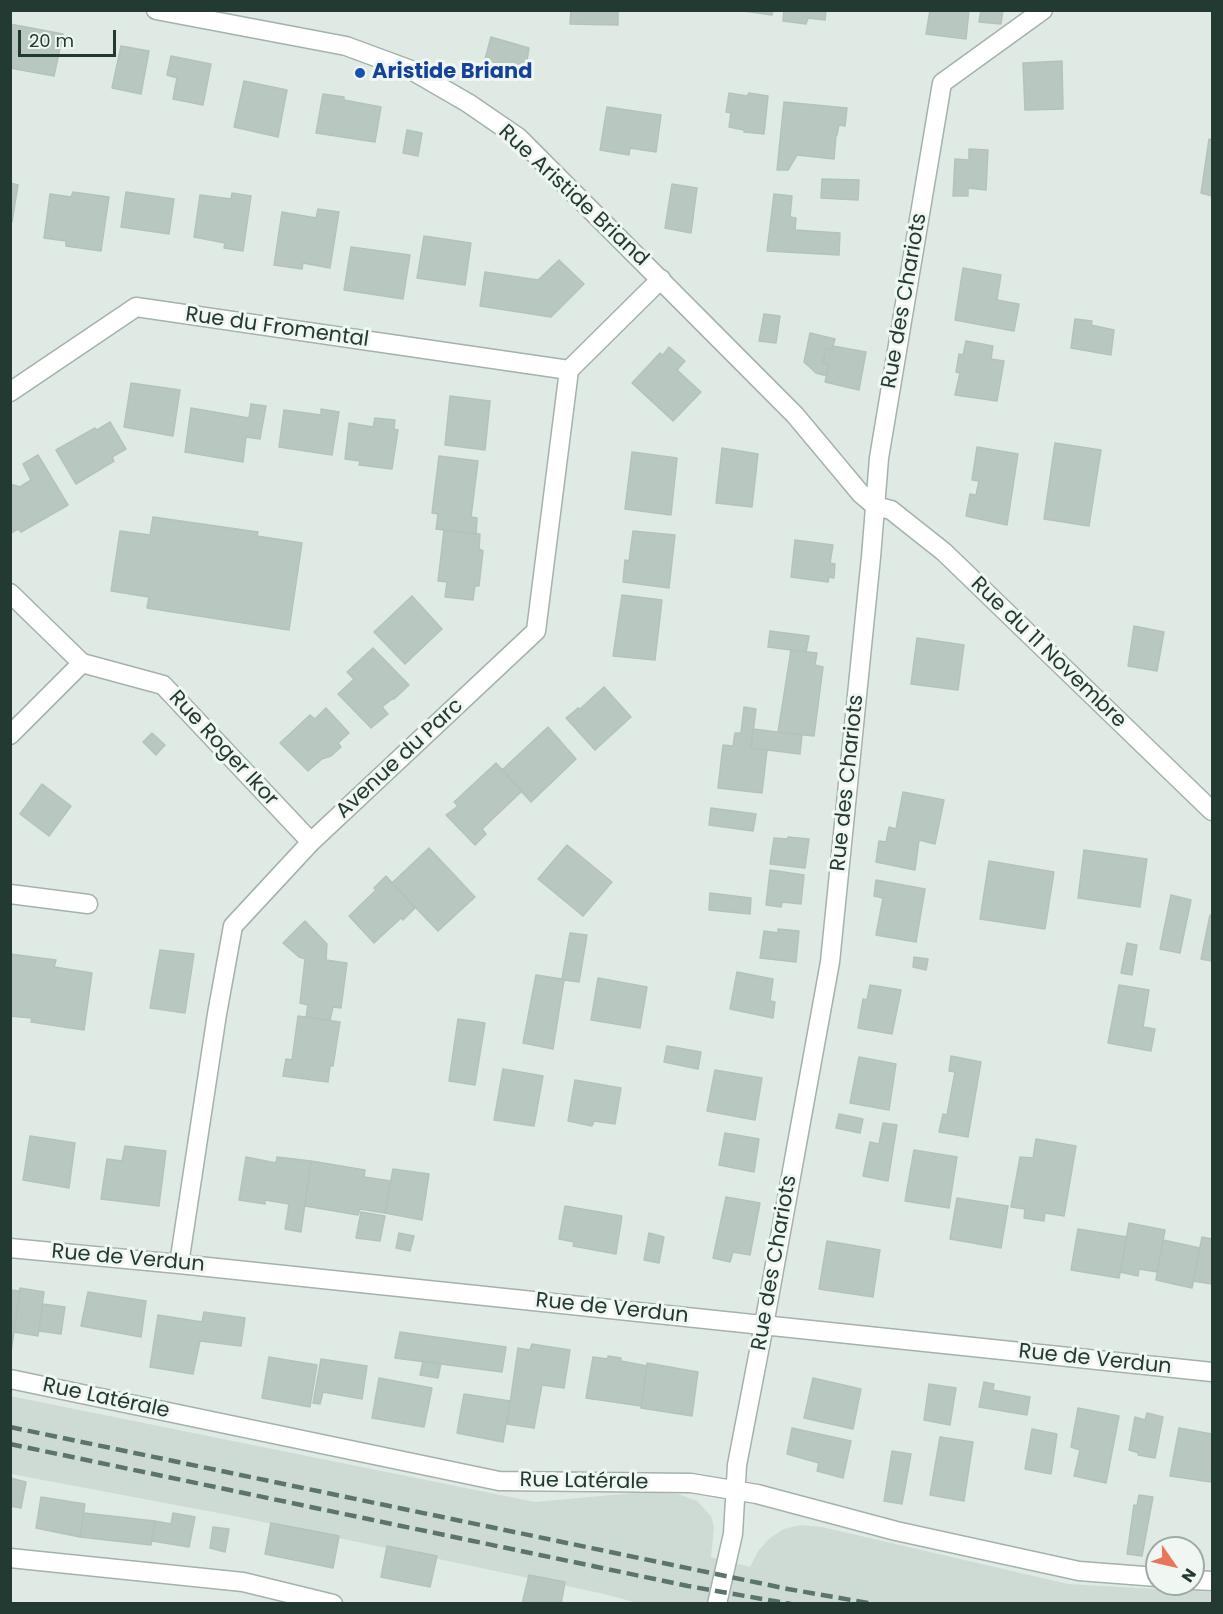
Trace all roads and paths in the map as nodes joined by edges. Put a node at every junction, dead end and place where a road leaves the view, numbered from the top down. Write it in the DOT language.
graph roads {
  1 [pos="156,10"];
  2 [pos="1043,10"];
  3 [pos="661,279"];
  4 [pos="569,370"];
  5 [pos="10,392"];
  6 [pos="875,506"];
  7 [pos="10,593"];
  8 [pos="82,663"];
  9 [pos="10,735"];
  10 [pos="1212,811"];
  11 [pos="311,842"];
  12 [pos="10,894"];
  13 [pos="88,904"];
  14 [pos="10,1248"];
  15 [pos="179,1264"];
  16 [pos="764,1325"];
  17 [pos="1212,1372"];
  18 [pos="10,1379"];
  19 [pos="735,1489"];
  20 [pos="10,1558"];
  21 [pos="1145,1576"];
  22 [pos="333,1604"];
  23 [pos="717,1604"];
  1 -- 3 [label="street, Rue Aristide Briand"];
  2 -- 6 [label="street, Rue des Chariots"];
  3 -- 4 [label="street"];
  3 -- 6 [label="street, Rue Aristide Briand"];
  4 -- 5 [label="street, Rue du Fromental"];
  4 -- 11 [label="street, Avenue du Parc"];
  6 -- 10 [label="street, Rue du 11 Novembre"];
  6 -- 16 [label="street, Rue des Chariots"];
  7 -- 8 [label="street, Rue Roger Ikor"];
  8 -- 9 [label="street"];
  8 -- 11 [label="street, Rue Roger Ikor"];
  11 -- 15 [label="street, Avenue du Parc"];
  12 -- 13 [label="street"];
  14 -- 15 [label="street, Rue de Verdun"];
  15 -- 16 [label="street, Rue de Verdun"];
  16 -- 17 [label="street, Rue de Verdun"];
  16 -- 19 [label="street, Rue des Chariots"];
  18 -- 19 [label="street, Rue Latérale"];
  19 -- 21 [label="street, Rue Latérale"];
  19 -- 23 [label="street, Rue des Chariots"];
  20 -- 22 [label="street"];
}
